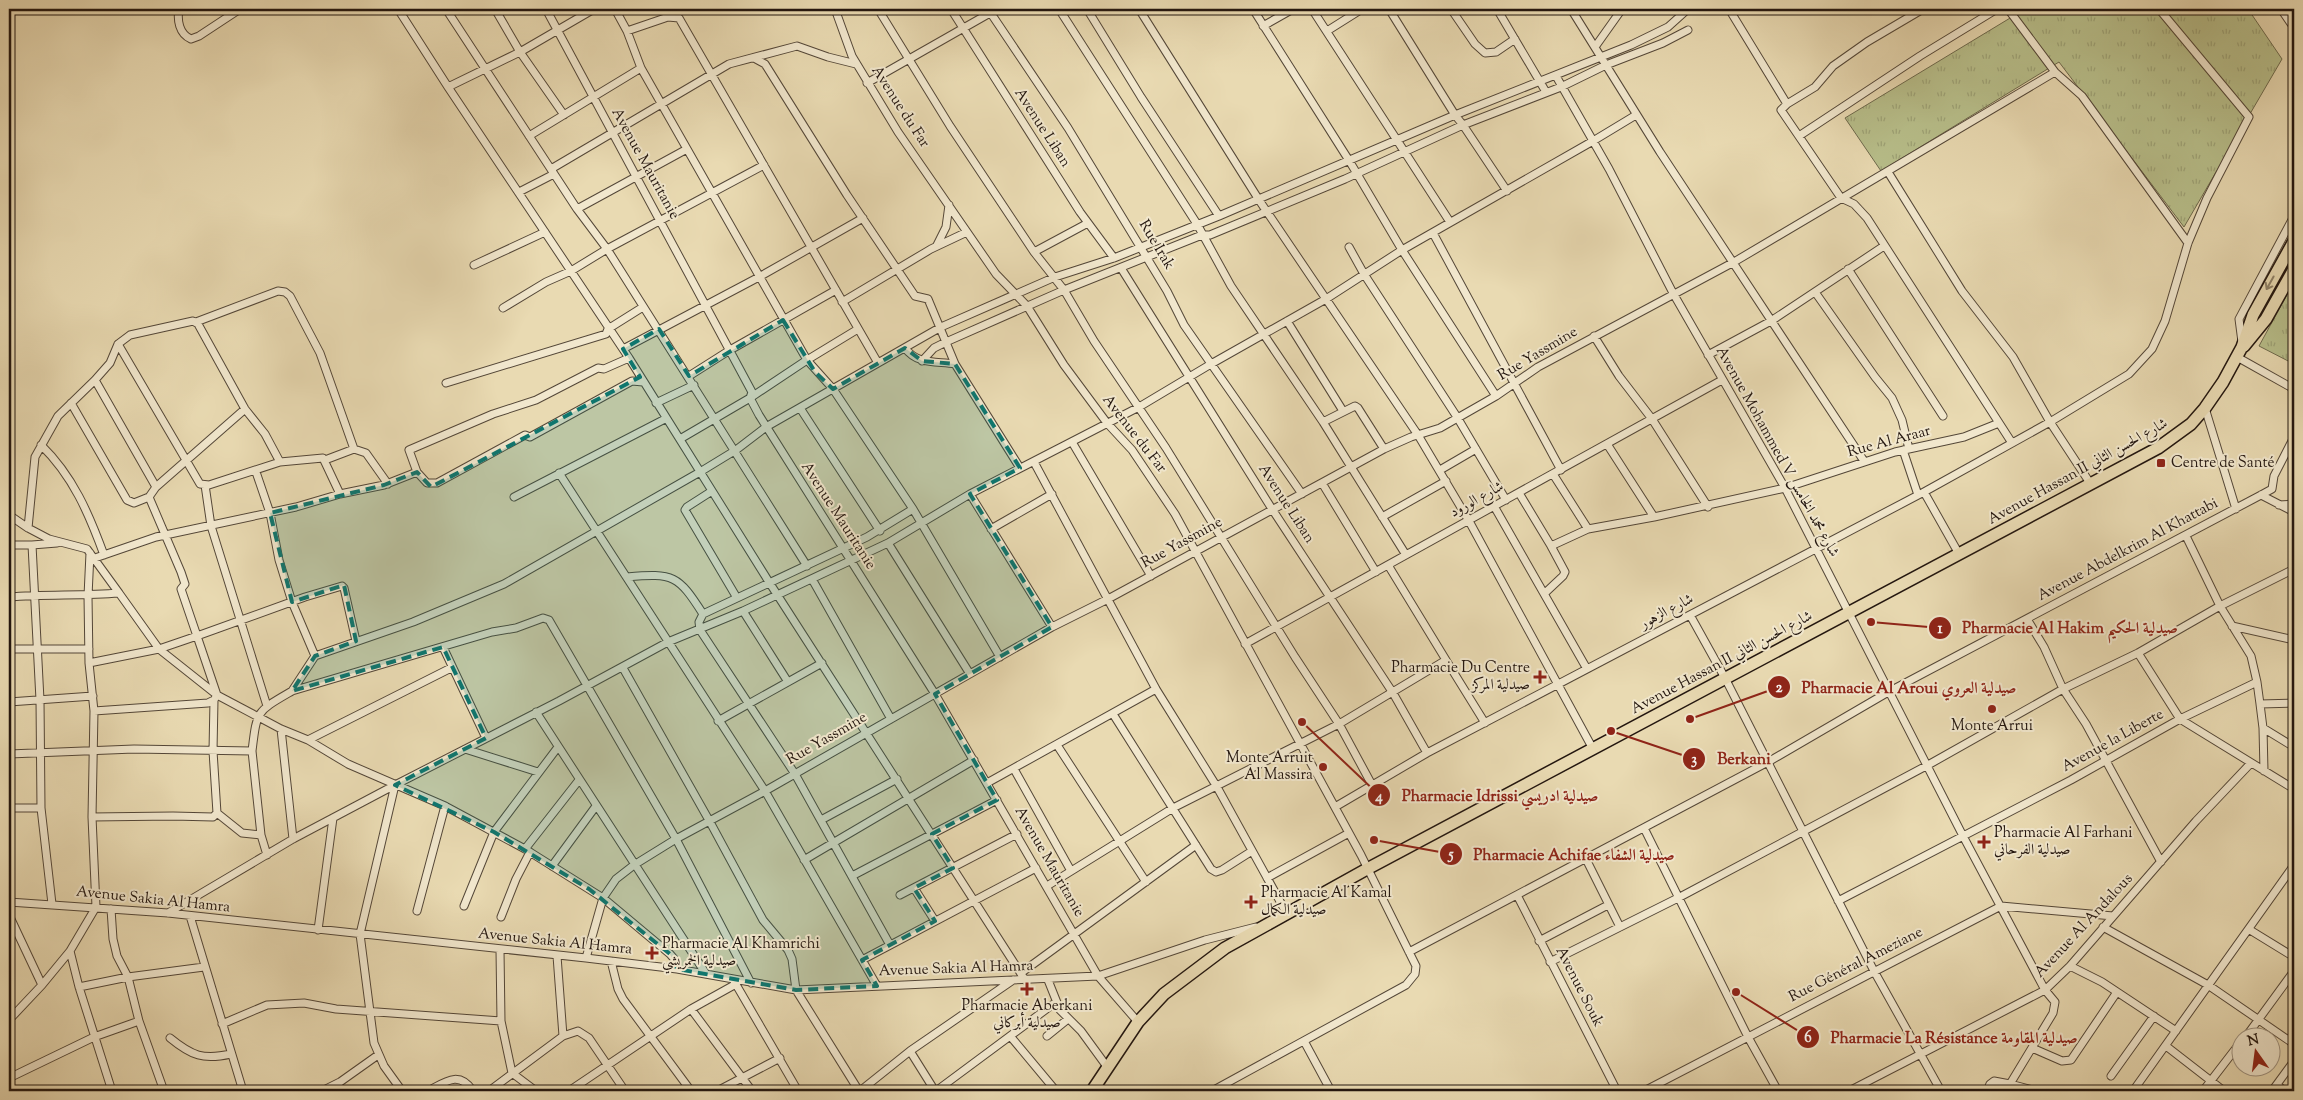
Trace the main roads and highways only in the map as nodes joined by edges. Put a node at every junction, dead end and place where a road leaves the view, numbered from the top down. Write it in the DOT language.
graph roads {
  1 [pos="2294,241"];
  2 [pos="2294,269"];
  3 [pos="2240,352"];
  4 [pos="1097,1090"];
  1 -- 3 [label="main road, Avenue Hassan II شارع الحسن الثاني, one-way"];
  2 -- 3 [label="main road, Avenue Hassan II شارع الحسن الثاني"];
  3 -- 4 [label="main road, Avenue Hassan II شارع الحسن الثاني"];
}
